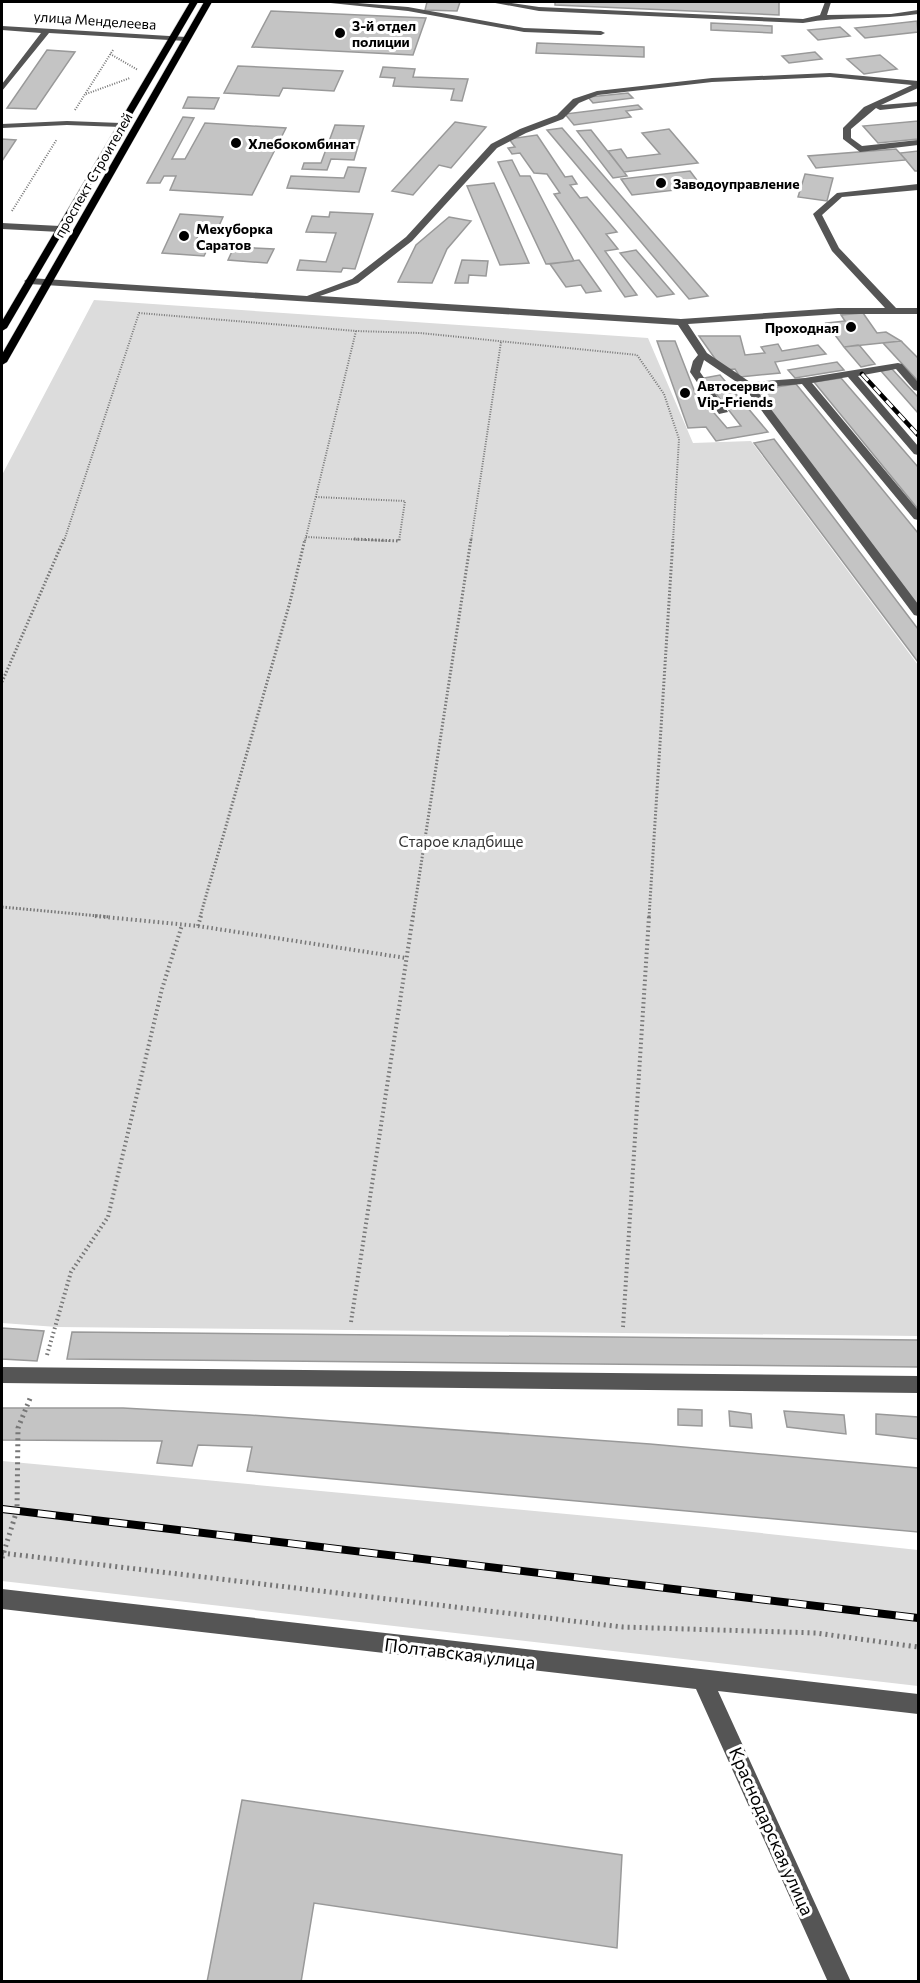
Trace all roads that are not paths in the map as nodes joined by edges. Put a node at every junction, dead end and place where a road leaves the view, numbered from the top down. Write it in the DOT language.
graph roads {
  1 [pos="194,2"];
  2 [pos="208,2"];
  3 [pos="325,2"];
  4 [pos="494,2"];
  5 [pos="828,2"];
  6 [pos="918,12"];
  7 [pos="823,17"];
  8 [pos="2,28"];
  9 [pos="47,30"];
  10 [pos="601,33"];
  11 [pos="172,39"];
  12 [pos="186,39"];
  13 [pos="2,72"];
  14 [pos="13,72"];
  15 [pos="918,84"];
  16 [pos="2,88"];
  17 [pos="918,104"];
  18 [pos="867,109"];
  19 [pos="121,125"];
  20 [pos="2,126"];
  21 [pos="918,143"];
  22 [pos="918,187"];
  23 [pos="2,226"];
  24 [pos="60,229"];
  25 [pos="29,281"];
  26 [pos="47,282"];
  27 [pos="306,298"];
  28 [pos="893,311"];
  29 [pos="918,311"];
  30 [pos="681,322"];
  31 [pos="2,328"];
  32 [pos="704,355"];
  33 [pos="2,359"];
  34 [pos="852,375"];
  35 [pos="805,381"];
  36 [pos="748,385"];
  37 [pos="918,388"];
  38 [pos="723,412"];
  39 [pos="918,452"];
  40 [pos="918,517"];
  41 [pos="918,612"];
  42 [pos="2,1375"];
  43 [pos="918,1385"];
  44 [pos="2,1599"];
  45 [pos="704,1681"];
  46 [pos="918,1704"];
  47 [pos="840,1982"];
  1 -- 11 [label="main road, проспект Строителей"];
  2 -- 12 [label="main road, проспект Строителей"];
  3 -- 10 [label="street"];
  4 -- 7 [label="street"];
  5 -- 7 [label="street"];
  6 -- 7 [label="street"];
  8 -- 9 [label="street, улица Менделеева"];
  9 -- 11 [label="street, улица Менделеева"];
  9 -- 14 [label="street"];
  11 -- 12 [label="street, улица Менделеева"];
  11 -- 19 [label="main road, проспект Строителей"];
  12 -- 26 [label="main road, проспект Строителей"];
  13 -- 14 [label="street"];
  14 -- 16 [label="street"];
  15 -- 18 [label="street"];
  15 -- 27 [label="street"];
  17 -- 18 [label="street"];
  18 -- 21 [label="street"];
  19 -- 20 [label="street"];
  19 -- 24 [label="main road, проспект Строителей"];
  22 -- 28 [label="street"];
  23 -- 24 [label="street"];
  24 -- 25 [label="main road, проспект Строителей"];
  25 -- 26 [label="street"];
  25 -- 31 [label="main road, проспект Строителей"];
  26 -- 27 [label="street"];
  26 -- 33 [label="main road, проспект Строителей"];
  27 -- 30 [label="street"];
  28 -- 29 [label="street"];
  28 -- 30 [label="street"];
  30 -- 32 [label="street"];
  32 -- 36 [label="street"];
  32 -- 38 [label="street"];
  34 -- 35 [label="street"];
  34 -- 37 [label="street"];
  34 -- 39 [label="street"];
  35 -- 36 [label="street"];
  35 -- 40 [label="street"];
  36 -- 41 [label="street"];
  42 -- 43 [label="street"];
  44 -- 45 [label="street, Полтавская улица"];
  45 -- 46 [label="street, Полтавская улица"];
  45 -- 47 [label="street, Краснодарская улица"];
}
